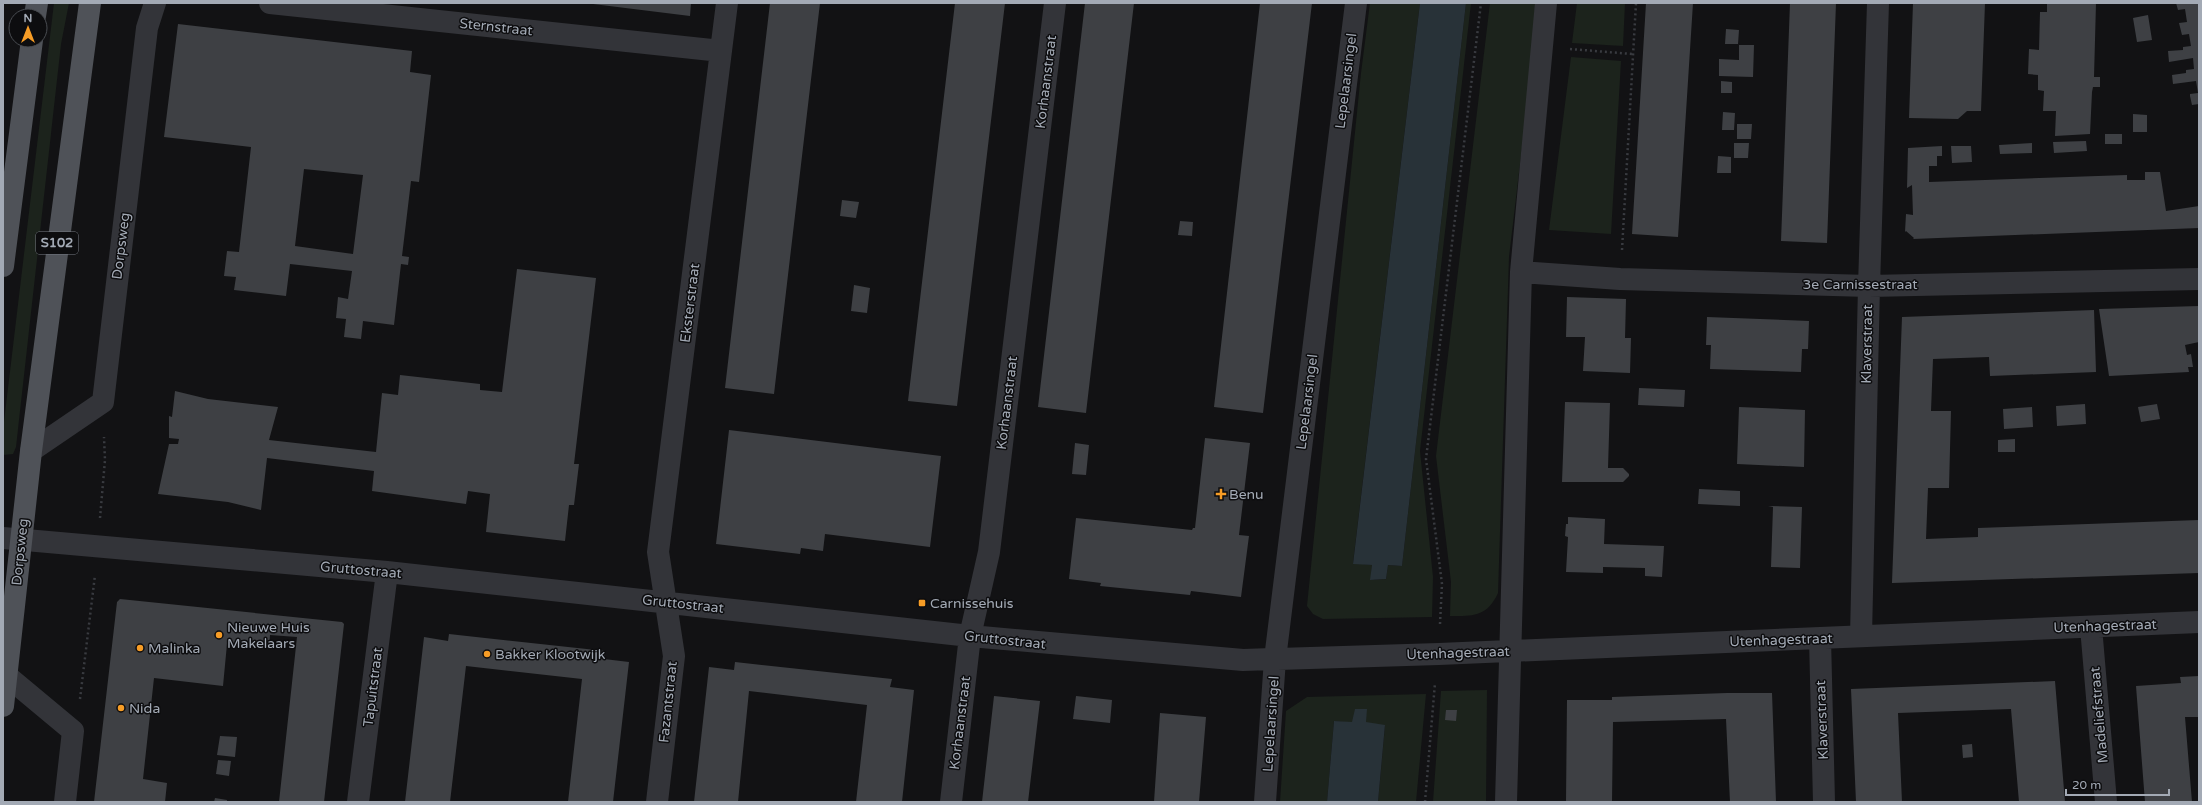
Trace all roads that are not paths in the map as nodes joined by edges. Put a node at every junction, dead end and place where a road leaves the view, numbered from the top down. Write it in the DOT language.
graph roads {
  1 [pos="90,3"];
  2 [pos="154,3"];
  3 [pos="270,3"];
  4 [pos="727,3"];
  5 [pos="1055,3"];
  6 [pos="1356,3"];
  7 [pos="1546,3"];
  8 [pos="1878,3"];
  9 [pos="31,48"];
  10 [pos="721,51"];
  11 [pos="3,266"];
  12 [pos="1521,272"];
  13 [pos="2199,279"];
  14 [pos="1869,286"];
  15 [pos="31,451"];
  16 [pos="12,539"];
  17 [pos="387,572"];
  18 [pos="667,602"];
  19 [pos="2199,622"];
  20 [pos="2092,627"];
  21 [pos="970,636"];
  22 [pos="1861,636"];
  23 [pos="1820,638"];
  24 [pos="1509,651"];
  25 [pos="1364,656"];
  26 [pos="1275,659"];
  27 [pos="7,676"];
  28 [pos="3,706"];
  29 [pos="65,802"];
  30 [pos="358,802"];
  31 [pos="657,802"];
  32 [pos="951,802"];
  33 [pos="1265,802"];
  34 [pos="1506,802"];
  35 [pos="1824,802"];
  36 [pos="2106,802"];
  1 -- 15 [label="main road, Dorpsweg / S102"];
  2 -- 15 [label="street, Dorpsweg"];
  3 -- 10 [label="street, Sternstraat"];
  4 -- 10 [label="street, Eksterstraat"];
  5 -- 21 [label="street, Korhaanstraat"];
  6 -- 26 [label="street, Lepelaarsingel"];
  7 -- 12 [label="street"];
  8 -- 14 [label="street, Klaverstraat"];
  9 -- 11 [label="main road"];
  10 -- 18 [label="street, Eksterstraat"];
  12 -- 14 [label="street, 3e Carnissestraat"];
  12 -- 24 [label="street"];
  13 -- 14 [label="street, 3e Carnissestraat"];
  14 -- 22 [label="street, Klaverstraat"];
  15 -- 16 [label="main road, Dorpsweg / S102"];
  16 -- 17 [label="street, Gruttostraat"];
  16 -- 27 [label="main road, Dorpsweg / S102"];
  17 -- 18 [label="street, Gruttostraat"];
  17 -- 30 [label="street, Tapuitstraat"];
  18 -- 21 [label="street, Gruttostraat"];
  18 -- 31 [label="street, Fazantstraat"];
  19 -- 20 [label="street, Utenhagestraat"];
  20 -- 22 [label="street, Utenhagestraat"];
  20 -- 36 [label="street, Madeliefstraat"];
  21 -- 26 [label="street, Gruttostraat"];
  21 -- 32 [label="street, Korhaanstraat"];
  22 -- 23 [label="street, Utenhagestraat"];
  23 -- 24 [label="street, Utenhagestraat"];
  23 -- 35 [label="street, Klaverstraat"];
  24 -- 25 [label="street, Utenhagestraat"];
  24 -- 34 [label="street"];
  25 -- 26 [label="street, Gruttostraat"];
  26 -- 33 [label="street, Lepelaarsingel"];
  27 -- 28 [label="main road, Dorpsweg / S102"];
  27 -- 29 [label="street"];
}
